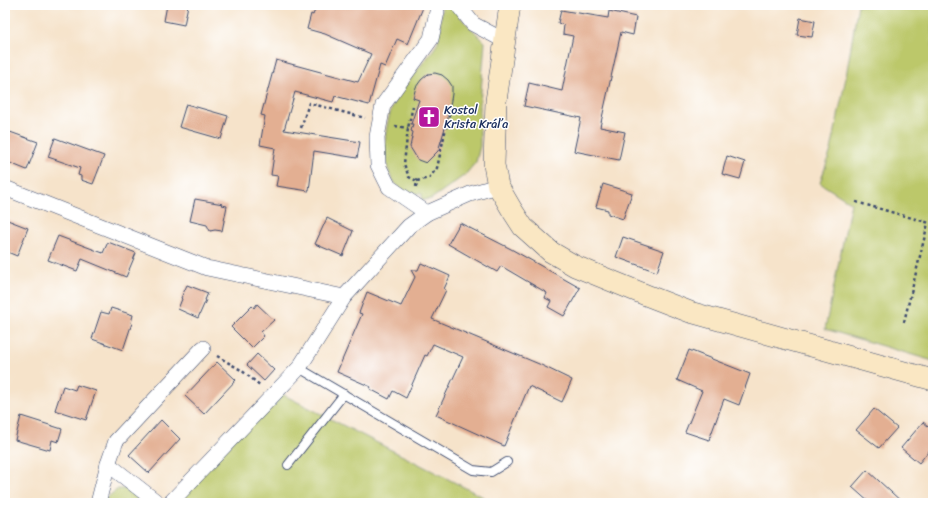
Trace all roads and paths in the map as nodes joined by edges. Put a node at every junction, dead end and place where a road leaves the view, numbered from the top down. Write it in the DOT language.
graph roads {
  1 [pos="458,5"];
  2 [pos="510,5"];
  3 [pos="437,12"];
  4 [pos="505,41"];
  5 [pos="413,106"];
  6 [pos="450,110"];
  7 [pos="379,122"];
  8 [pos="301,128"];
  9 [pos="408,128"];
  10 [pos="417,180"];
  11 [pos="498,186"];
  12 [pos="5,188"];
  13 [pos="856,202"];
  14 [pos="413,203"];
  15 [pos="427,213"];
  16 [pos="928,223"];
  17 [pos="933,224"];
  18 [pos="344,297"];
  19 [pos="904,322"];
  20 [pos="203,348"];
  21 [pos="299,368"];
  22 [pos="933,380"];
  23 [pos="344,394"];
  24 [pos="272,395"];
  25 [pos="507,462"];
  26 [pos="108,464"];
  27 [pos="288,465"];
  28 [pos="98,503"];
  29 [pos="158,503"];
  30 [pos="170,503"];
  1 -- 4 [label="street"];
  2 -- 4 [label="street"];
  3 -- 7 [label="street"];
  4 -- 11 [label="street"];
  5 -- 9 [label="path"];
  6 -- 10 [label="path"];
  7 -- 8 [label="path"];
  7 -- 9 [label="path"];
  7 -- 14 [label="street"];
  9 -- 10 [label="path"];
  10 -- 14 [label="path"];
  11 -- 15 [label="street"];
  11 -- 22 [label="street"];
  12 -- 18 [label="street"];
  13 -- 16 [label="path"];
  14 -- 15 [label="street"];
  15 -- 18 [label="street"];
  16 -- 17 [label="path"];
  16 -- 19 [label="path"];
  18 -- 21 [label="street"];
  20 -- 24 [label="path"];
  20 -- 26 [label="street"];
  21 -- 23 [label="lane"];
  21 -- 24 [label="street"];
  23 -- 25 [label="lane"];
  23 -- 27 [label="lane"];
  24 -- 30 [label="street"];
  26 -- 28 [label="street"];
  26 -- 29 [label="street"];
}
